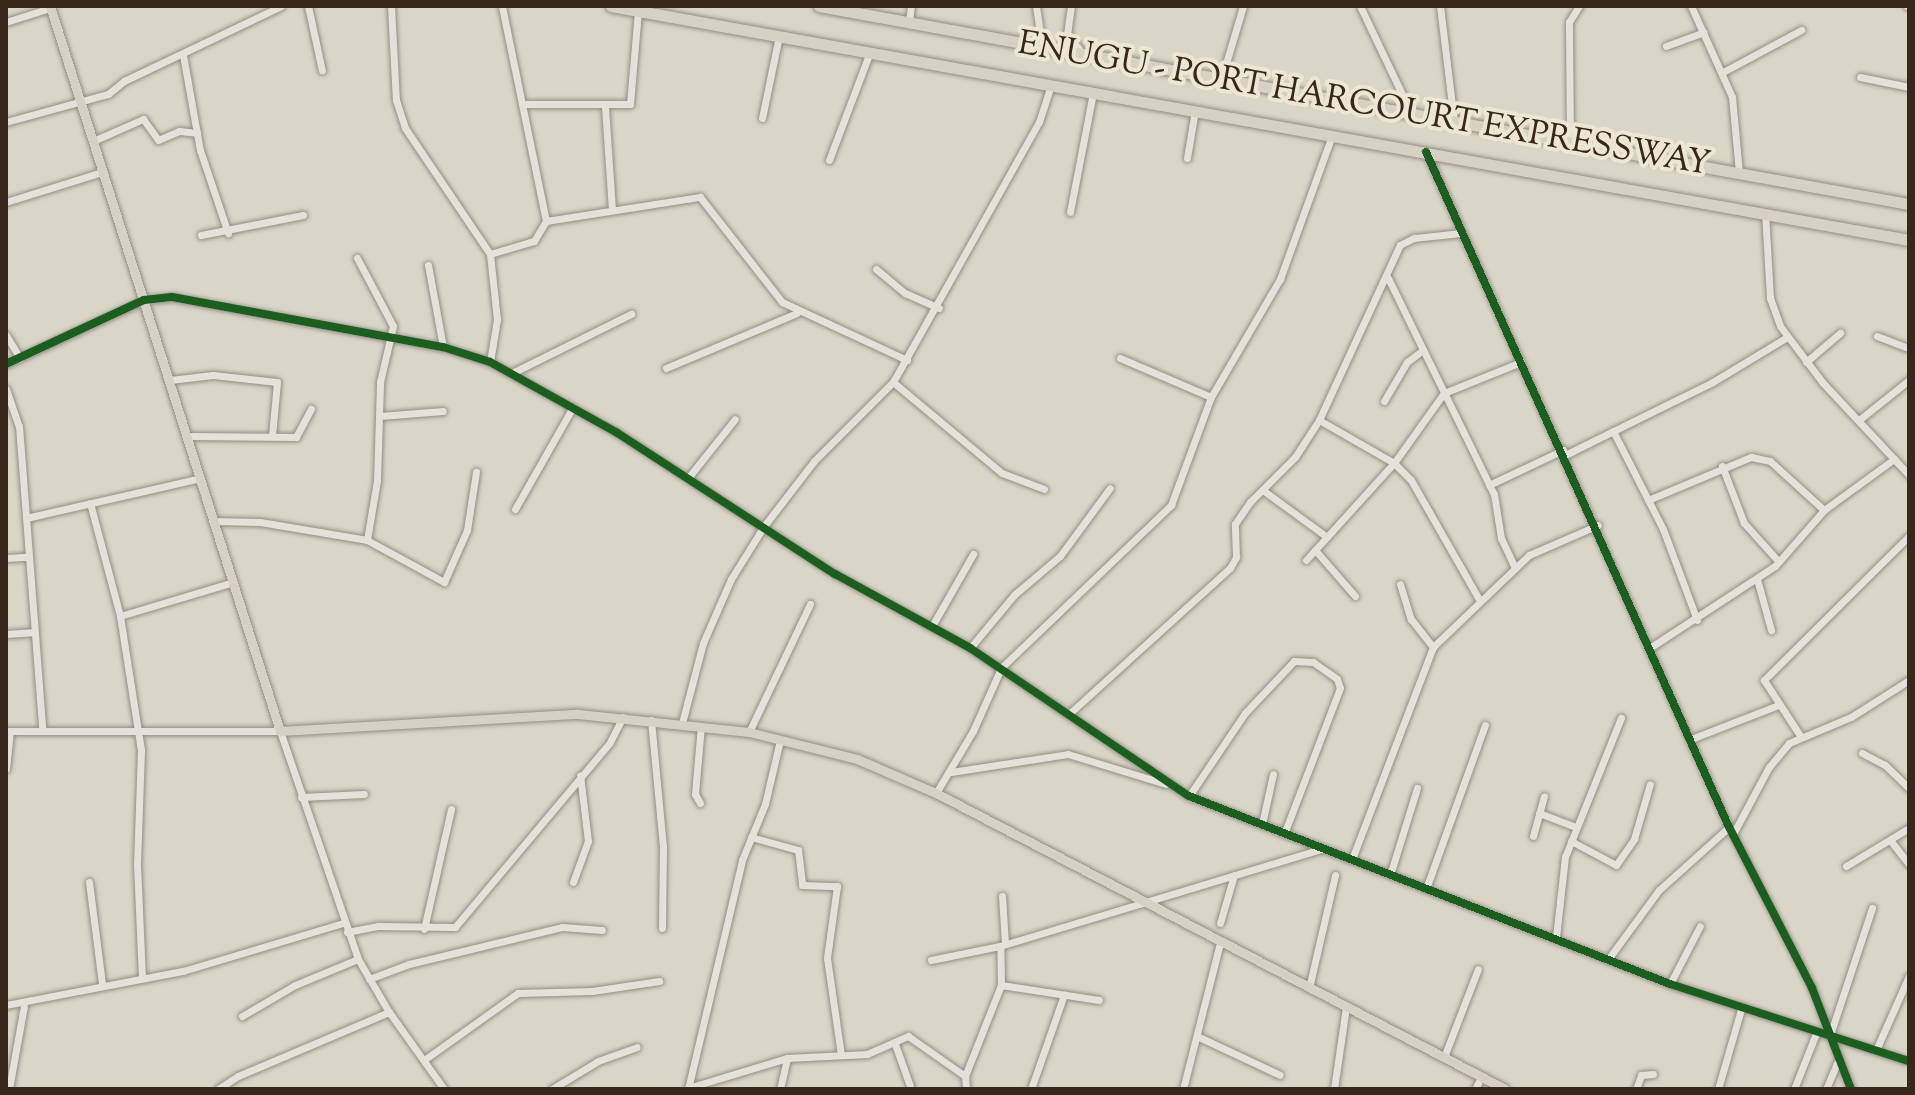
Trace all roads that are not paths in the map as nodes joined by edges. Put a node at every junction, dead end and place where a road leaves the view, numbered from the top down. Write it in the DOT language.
graph roads {
  1 [pos="281,6"];
  2 [pos="308,6"];
  3 [pos="391,6"];
  4 [pos="502,6"];
  5 [pos="611,6"];
  6 [pos="819,6"];
  7 [pos="911,6"];
  8 [pos="1036,6"];
  9 [pos="1071,6"];
  10 [pos="1243,6"];
  11 [pos="1360,6"];
  12 [pos="1440,6"];
  13 [pos="1691,6"];
  14 [pos="50,7"];
  15 [pos="1575,7"];
  16 [pos="852,9"];
  17 [pos="638,11"];
  18 [pos="6,22"];
  19 [pos="909,22"];
  20 [pos="1801,30"];
  21 [pos="1704,32"];
  22 [pos="779,36"];
  23 [pos="1666,46"];
  24 [pos="1042,47"];
  25 [pos="870,52"];
  26 [pos="183,55"];
  27 [pos="1083,55"];
  28 [pos="322,71"];
  29 [pos="1723,72"];
  30 [pos="1860,77"];
  31 [pos="1221,80"];
  32 [pos="1051,85"];
  33 [pos="1909,87"];
  34 [pos="1093,92"];
  35 [pos="82,104"];
  36 [pos="525,104"];
  37 [pos="605,107"];
  38 [pos="1195,110"];
  39 [pos="1411,113"];
  40 [pos="762,118"];
  41 [pos="1454,121"];
  42 [pos="6,122"];
  43 [pos="197,133"];
  44 [pos="1332,135"];
  45 [pos="93,141"];
  46 [pos="1570,142"];
  47 [pos="1426,152"];
  48 [pos="1187,158"];
  49 [pos="829,160"];
  50 [pos="102,172"];
  51 [pos="1739,173"];
  52 [pos="6,202"];
  53 [pos="1909,204"];
  54 [pos="612,209"];
  55 [pos="1070,212"];
  56 [pos="1765,213"];
  57 [pos="303,215"];
  58 [pos="546,221"];
  59 [pos="228,233"];
  60 [pos="1460,233"];
  61 [pos="201,235"];
  62 [pos="1909,240"];
  63 [pos="490,254"];
  64 [pos="357,258"];
  65 [pos="428,265"];
  66 [pos="876,269"];
  67 [pos="1388,278"];
  68 [pos="144,300"];
  69 [pos="939,308"];
  70 [pos="797,313"];
  71 [pos="631,314"];
  72 [pos="1840,333"];
  73 [pos="6,335"];
  74 [pos="390,336"];
  75 [pos="1877,336"];
  76 [pos="1787,337"];
  77 [pos="443,347"];
  78 [pos="1909,348"];
  79 [pos="1423,350"];
  80 [pos="20,358"];
  81 [pos="1120,358"];
  82 [pos="907,360"];
  83 [pos="490,362"];
  84 [pos="1521,362"];
  85 [pos="1806,362"];
  86 [pos="6,364"];
  87 [pos="666,368"];
  88 [pos="514,372"];
  89 [pos="170,380"];
  90 [pos="1909,380"];
  91 [pos="893,382"];
  92 [pos="6,389"];
  93 [pos="1444,393"];
  94 [pos="1211,397"];
  95 [pos="1384,401"];
  96 [pos="573,407"];
  97 [pos="311,409"];
  98 [pos="443,411"];
  99 [pos="380,416"];
  100 [pos="735,419"];
  101 [pos="1319,420"];
  102 [pos="1859,420"];
  103 [pos="1613,431"];
  104 [pos="187,436"];
  105 [pos="272,436"];
  106 [pos="1564,453"];
  107 [pos="1894,459"];
  108 [pos="1394,463"];
  109 [pos="1722,466"];
  110 [pos="476,472"];
  111 [pos="1909,475"];
  112 [pos="200,478"];
  113 [pos="688,478"];
  114 [pos="1489,485"];
  115 [pos="1110,488"];
  116 [pos="1044,489"];
  117 [pos="1264,491"];
  118 [pos="1648,500"];
  119 [pos="90,503"];
  120 [pos="515,509"];
  121 [pos="1824,510"];
  122 [pos="26,518"];
  123 [pos="213,521"];
  124 [pos="1598,525"];
  125 [pos="764,526"];
  126 [pos="1909,536"];
  127 [pos="1327,537"];
  128 [pos="367,540"];
  129 [pos="1315,550"];
  130 [pos="973,554"];
  131 [pos="28,557"];
  132 [pos="6,558"];
  133 [pos="1306,560"];
  134 [pos="1779,562"];
  135 [pos="1514,566"];
  136 [pos="1757,579"];
  137 [pos="233,582"];
  138 [pos="1400,584"];
  139 [pos="1355,596"];
  140 [pos="1479,599"];
  141 [pos="810,604"];
  142 [pos="120,616"];
  143 [pos="1697,620"];
  144 [pos="932,626"];
  145 [pos="1771,630"];
  146 [pos="32,632"];
  147 [pos="6,634"];
  148 [pos="1433,647"];
  149 [pos="1651,647"];
  150 [pos="970,648"];
  151 [pos="1001,668"];
  152 [pos="1909,680"];
  153 [pos="1778,705"];
  154 [pos="1070,713"];
  155 [pos="623,717"];
  156 [pos="1621,718"];
  157 [pos="651,720"];
  158 [pos="682,723"];
  159 [pos="1485,725"];
  160 [pos="701,726"];
  161 [pos="42,728"];
  162 [pos="135,729"];
  163 [pos="8,731"];
  164 [pos="280,731"];
  165 [pos="749,732"];
  166 [pos="1801,737"];
  167 [pos="1691,739"];
  168 [pos="780,740"];
  169 [pos="1862,753"];
  170 [pos="6,769"];
  171 [pos="951,772"];
  172 [pos="1273,774"];
  173 [pos="580,775"];
  174 [pos="1650,784"];
  175 [pos="1170,785"];
  176 [pos="1417,788"];
  177 [pos="1909,788"];
  178 [pos="581,790"];
  179 [pos="568,791"];
  180 [pos="936,793"];
  181 [pos="364,794"];
  182 [pos="1189,796"];
  183 [pos="1544,796"];
  184 [pos="301,797"];
  185 [pos="700,803"];
  186 [pos="451,809"];
  187 [pos="1539,813"];
  188 [pos="1262,824"];
  189 [pos="1576,827"];
  190 [pos="1909,828"];
  191 [pos="1731,830"];
  192 [pos="1284,834"];
  193 [pos="1533,836"];
  194 [pos="751,837"];
  195 [pos="1890,840"];
  196 [pos="1571,841"];
  197 [pos="1323,849"];
  198 [pos="1352,859"];
  199 [pos="1909,864"];
  200 [pos="1846,866"];
  201 [pos="1391,872"];
  202 [pos="1234,875"];
  203 [pos="1335,875"];
  204 [pos="89,882"];
  205 [pos="573,882"];
  206 [pos="1427,886"];
  207 [pos="1002,896"];
  208 [pos="1143,902"];
  209 [pos="1872,908"];
  210 [pos="343,923"];
  211 [pos="1220,923"];
  212 [pos="1700,926"];
  213 [pos="662,928"];
  214 [pos="424,929"];
  215 [pos="602,930"];
  216 [pos="347,932"];
  217 [pos="1556,937"];
  218 [pos="1220,943"];
  219 [pos="1002,945"];
  220 [pos="1609,958"];
  221 [pos="358,959"];
  222 [pos="931,960"];
  223 [pos="1478,969"];
  224 [pos="1909,976"];
  225 [pos="142,977"];
  226 [pos="369,979"];
  227 [pos="659,981"];
  228 [pos="102,984"];
  229 [pos="1670,984"];
  230 [pos="1001,985"];
  231 [pos="1309,988"];
  232 [pos="1064,995"];
  233 [pos="1099,1000"];
  234 [pos="6,1005"];
  235 [pos="24,1006"];
  236 [pos="1742,1006"];
  237 [pos="1346,1007"];
  238 [pos="389,1012"];
  239 [pos="242,1016"];
  240 [pos="1817,1031"];
  241 [pos="1830,1035"];
  242 [pos="1199,1037"];
  243 [pos="895,1044"];
  244 [pos="637,1047"];
  245 [pos="1876,1050"];
  246 [pos="841,1055"];
  247 [pos="1444,1057"];
  248 [pos="787,1058"];
  249 [pos="424,1060"];
  250 [pos="1909,1061"];
  251 [pos="1837,1063"];
  252 [pos="1653,1074"];
  253 [pos="1280,1075"];
  254 [pos="965,1076"];
  255 [pos="1481,1077"];
  256 [pos="688,1088"];
  257 [pos="9,1089"];
  258 [pos="218,1089"];
  259 [pos="444,1089"];
  260 [pos="552,1089"];
  261 [pos="780,1089"];
  262 [pos="911,1089"];
  263 [pos="966,1089"];
  264 [pos="1031,1089"];
  265 [pos="1183,1089"];
  266 [pos="1334,1089"];
  267 [pos="1475,1089"];
  268 [pos="1505,1089"];
  269 [pos="1636,1089"];
  270 [pos="1718,1089"];
  271 [pos="1794,1089"];
  272 [pos="1826,1089"];
  273 [pos="1851,1089"];
  1 -- 26 [label="street"];
  2 -- 28 [label="street"];
  3 -- 63 [label="street"];
  4 -- 36 [label="street"];
  5 -- 17 [label="highway, ENUGU - PORT HARCOURT EXPRESSWAY"];
  6 -- 16 [label="highway, ENUGU - PORT HARCOURT EXPRESSWAY"];
  7 -- 19 [label="street"];
  8 -- 24 [label="street"];
  9 -- 27 [label="street"];
  10 -- 31 [label="street"];
  11 -- 39 [label="street"];
  12 -- 41 [label="street"];
  13 -- 21 [label="street"];
  14 -- 18 [label="street"];
  14 -- 35 [label="main road"];
  15 -- 46 [label="street"];
  16 -- 19 [label="highway, ENUGU - PORT HARCOURT EXPRESSWAY"];
  17 -- 22 [label="highway, ENUGU - PORT HARCOURT EXPRESSWAY"];
  17 -- 37 [label="street"];
  19 -- 24 [label="highway, ENUGU - PORT HARCOURT EXPRESSWAY"];
  20 -- 29 [label="street"];
  21 -- 23 [label="street"];
  21 -- 29 [label="street"];
  22 -- 25 [label="highway, ENUGU - PORT HARCOURT EXPRESSWAY"];
  22 -- 40 [label="street"];
  24 -- 27 [label="highway, ENUGU - PORT HARCOURT EXPRESSWAY"];
  25 -- 32 [label="highway, ENUGU - PORT HARCOURT EXPRESSWAY"];
  25 -- 49 [label="street"];
  26 -- 35 [label="street"];
  26 -- 43 [label="street"];
  27 -- 31 [label="highway, ENUGU - PORT HARCOURT EXPRESSWAY"];
  29 -- 51 [label="street"];
  30 -- 33 [label="street"];
  31 -- 39 [label="highway, ENUGU - PORT HARCOURT EXPRESSWAY"];
  32 -- 34 [label="highway, ENUGU - PORT HARCOURT EXPRESSWAY"];
  32 -- 69 [label="street"];
  34 -- 38 [label="highway, ENUGU - PORT HARCOURT EXPRESSWAY"];
  34 -- 55 [label="street"];
  35 -- 42 [label="street"];
  35 -- 45 [label="main road"];
  36 -- 37 [label="street"];
  36 -- 58 [label="street"];
  37 -- 54 [label="street"];
  38 -- 44 [label="highway, ENUGU - PORT HARCOURT EXPRESSWAY"];
  38 -- 48 [label="street"];
  39 -- 41 [label="highway, ENUGU - PORT HARCOURT EXPRESSWAY"];
  41 -- 46 [label="highway, ENUGU - PORT HARCOURT EXPRESSWAY"];
  43 -- 45 [label="street"];
  43 -- 59 [label="street"];
  44 -- 47 [label="highway, ENUGU - PORT HARCOURT EXPRESSWAY"];
  44 -- 94 [label="street"];
  45 -- 50 [label="main road"];
  46 -- 51 [label="highway, ENUGU - PORT HARCOURT EXPRESSWAY"];
  47 -- 56 [label="highway, ENUGU - PORT HARCOURT EXPRESSWAY"];
  47 -- 60 [label="street"];
  50 -- 52 [label="street"];
  50 -- 68 [label="main road"];
  51 -- 53 [label="highway, ENUGU - PORT HARCOURT EXPRESSWAY"];
  54 -- 58 [label="street"];
  54 -- 70 [label="street"];
  56 -- 62 [label="highway, ENUGU - PORT HARCOURT EXPRESSWAY"];
  56 -- 76 [label="street"];
  57 -- 59 [label="street"];
  58 -- 63 [label="street"];
  59 -- 61 [label="street"];
  60 -- 67 [label="street"];
  60 -- 84 [label="street"];
  63 -- 83 [label="street"];
  64 -- 74 [label="street"];
  65 -- 77 [label="street"];
  66 -- 69 [label="street"];
  67 -- 79 [label="street"];
  67 -- 101 [label="street"];
  68 -- 74 [label="street"];
  68 -- 80 [label="street"];
  68 -- 89 [label="main road"];
  69 -- 82 [label="street"];
  70 -- 82 [label="street"];
  70 -- 87 [label="street"];
  71 -- 88 [label="street"];
  72 -- 85 [label="street"];
  73 -- 80 [label="street"];
  74 -- 77 [label="street"];
  74 -- 99 [label="street"];
  75 -- 78 [label="street"];
  76 -- 85 [label="street"];
  76 -- 103 [label="street"];
  77 -- 83 [label="street"];
  79 -- 93 [label="street"];
  79 -- 95 [label="street"];
  80 -- 86 [label="street"];
  81 -- 94 [label="street"];
  82 -- 91 [label="street"];
  83 -- 88 [label="street"];
  84 -- 93 [label="street"];
  84 -- 106 [label="street"];
  85 -- 102 [label="street"];
  88 -- 96 [label="street"];
  89 -- 104 [label="main road"];
  89 -- 105 [label="street"];
  90 -- 102 [label="street"];
  91 -- 116 [label="street"];
  91 -- 125 [label="street"];
  92 -- 122 [label="street"];
  93 -- 108 [label="street"];
  93 -- 114 [label="street"];
  94 -- 151 [label="street"];
  96 -- 113 [label="street"];
  96 -- 120 [label="street"];
  97 -- 105 [label="street"];
  98 -- 99 [label="street"];
  99 -- 128 [label="street"];
  100 -- 113 [label="street"];
  101 -- 108 [label="street"];
  101 -- 117 [label="street"];
  102 -- 107 [label="street"];
  103 -- 106 [label="street"];
  103 -- 118 [label="street"];
  104 -- 105 [label="street"];
  104 -- 112 [label="main road"];
  106 -- 114 [label="street"];
  106 -- 124 [label="street"];
  107 -- 111 [label="street"];
  107 -- 121 [label="street"];
  108 -- 127 [label="street"];
  108 -- 140 [label="street"];
  109 -- 118 [label="street"];
  109 -- 121 [label="street"];
  109 -- 134 [label="street"];
  110 -- 128 [label="street"];
  112 -- 119 [label="street"];
  112 -- 123 [label="main road"];
  113 -- 125 [label="street"];
  114 -- 135 [label="street"];
  115 -- 150 [label="street"];
  117 -- 127 [label="street"];
  117 -- 154 [label="street"];
  118 -- 143 [label="street"];
  119 -- 122 [label="street"];
  119 -- 142 [label="street"];
  121 -- 134 [label="street"];
  122 -- 131 [label="street"];
  123 -- 128 [label="street"];
  123 -- 137 [label="main road"];
  124 -- 135 [label="street"];
  124 -- 149 [label="street"];
  125 -- 144 [label="street"];
  125 -- 158 [label="street"];
  126 -- 153 [label="street"];
  127 -- 129 [label="street"];
  129 -- 133 [label="street"];
  129 -- 139 [label="street"];
  130 -- 144 [label="street"];
  131 -- 132 [label="street"];
  131 -- 146 [label="street"];
  134 -- 136 [label="street"];
  135 -- 140 [label="street"];
  136 -- 143 [label="street"];
  136 -- 145 [label="street"];
  137 -- 142 [label="street"];
  137 -- 164 [label="main road"];
  138 -- 148 [label="street"];
  140 -- 148 [label="street"];
  141 -- 165 [label="street"];
  142 -- 162 [label="street"];
  143 -- 149 [label="street"];
  144 -- 150 [label="street"];
  146 -- 147 [label="street"];
  146 -- 161 [label="street"];
  148 -- 198 [label="street"];
  149 -- 167 [label="street"];
  150 -- 151 [label="street"];
  151 -- 154 [label="street"];
  151 -- 171 [label="street"];
  152 -- 166 [label="street"];
  153 -- 166 [label="street"];
  153 -- 167 [label="street"];
  154 -- 175 [label="street"];
  155 -- 157 [label="main road"];
  155 -- 164 [label="main road"];
  155 -- 173 [label="street"];
  156 -- 189 [label="street"];
  157 -- 158 [label="main road"];
  157 -- 213 [label="street"];
  158 -- 160 [label="main road"];
  159 -- 206 [label="street"];
  160 -- 165 [label="main road"];
  160 -- 185 [label="street"];
  161 -- 162 [label="street"];
  161 -- 163 [label="street"];
  162 -- 164 [label="street"];
  162 -- 225 [label="street"];
  163 -- 170 [label="street"];
  164 -- 184 [label="street"];
  165 -- 168 [label="main road"];
  166 -- 191 [label="street"];
  167 -- 191 [label="street"];
  168 -- 180 [label="main road"];
  168 -- 194 [label="street"];
  169 -- 177 [label="street"];
  171 -- 175 [label="street"];
  171 -- 180 [label="street"];
  172 -- 188 [label="street"];
  173 -- 178 [label="street"];
  173 -- 179 [label="street"];
  174 -- 196 [label="street"];
  175 -- 182 [label="street"];
  176 -- 201 [label="street"];
  178 -- 179 [label="street"];
  178 -- 205 [label="street"];
  179 -- 214 [label="street"];
  180 -- 208 [label="main road"];
  181 -- 184 [label="street"];
  182 -- 188 [label="street"];
  182 -- 192 [label="street"];
  183 -- 187 [label="street"];
  184 -- 210 [label="street"];
  186 -- 214 [label="street"];
  187 -- 189 [label="street"];
  187 -- 193 [label="street"];
  188 -- 192 [label="street"];
  189 -- 196 [label="street"];
  190 -- 195 [label="street"];
  191 -- 220 [label="street"];
  191 -- 241 [label="street"];
  192 -- 197 [label="street"];
  194 -- 246 [label="street"];
  194 -- 256 [label="street"];
  195 -- 199 [label="street"];
  195 -- 200 [label="street"];
  196 -- 217 [label="street"];
  197 -- 198 [label="street"];
  197 -- 202 [label="street"];
  198 -- 201 [label="street"];
  201 -- 206 [label="street"];
  202 -- 208 [label="street"];
  202 -- 211 [label="street"];
  203 -- 231 [label="street"];
  204 -- 228 [label="street"];
  206 -- 217 [label="street"];
  207 -- 219 [label="street"];
  208 -- 218 [label="main road"];
  208 -- 219 [label="street"];
  209 -- 241 [label="street"];
  210 -- 216 [label="street"];
  210 -- 225 [label="street"];
  212 -- 229 [label="street"];
  214 -- 216 [label="street"];
  215 -- 226 [label="street"];
  216 -- 221 [label="street"];
  217 -- 220 [label="street"];
  218 -- 231 [label="main road"];
  218 -- 242 [label="street"];
  219 -- 222 [label="street"];
  219 -- 230 [label="street"];
  220 -- 229 [label="street"];
  221 -- 226 [label="street"];
  221 -- 239 [label="street"];
  223 -- 247 [label="street"];
  224 -- 245 [label="street"];
  225 -- 228 [label="street"];
  226 -- 238 [label="street"];
  227 -- 249 [label="street"];
  228 -- 235 [label="street"];
  229 -- 236 [label="street"];
  230 -- 232 [label="street"];
  230 -- 254 [label="street"];
  231 -- 237 [label="main road"];
  232 -- 233 [label="street"];
  232 -- 264 [label="street"];
  234 -- 235 [label="street"];
  235 -- 257 [label="street"];
  236 -- 240 [label="street"];
  236 -- 270 [label="street"];
  237 -- 247 [label="main road"];
  237 -- 266 [label="street"];
  238 -- 249 [label="street"];
  238 -- 258 [label="street"];
  240 -- 241 [label="street"];
  240 -- 271 [label="street"];
  241 -- 245 [label="street"];
  241 -- 251 [label="street"];
  242 -- 253 [label="street"];
  242 -- 265 [label="street"];
  243 -- 246 [label="street"];
  243 -- 254 [label="street"];
  243 -- 262 [label="street"];
  244 -- 260 [label="street"];
  245 -- 250 [label="street"];
  246 -- 248 [label="street"];
  247 -- 255 [label="main road"];
  248 -- 256 [label="street"];
  248 -- 261 [label="street"];
  249 -- 259 [label="street"];
  251 -- 272 [label="street"];
  251 -- 273 [label="street"];
  252 -- 269 [label="street"];
  254 -- 263 [label="street"];
  255 -- 267 [label="street"];
  255 -- 268 [label="main road"];
}
